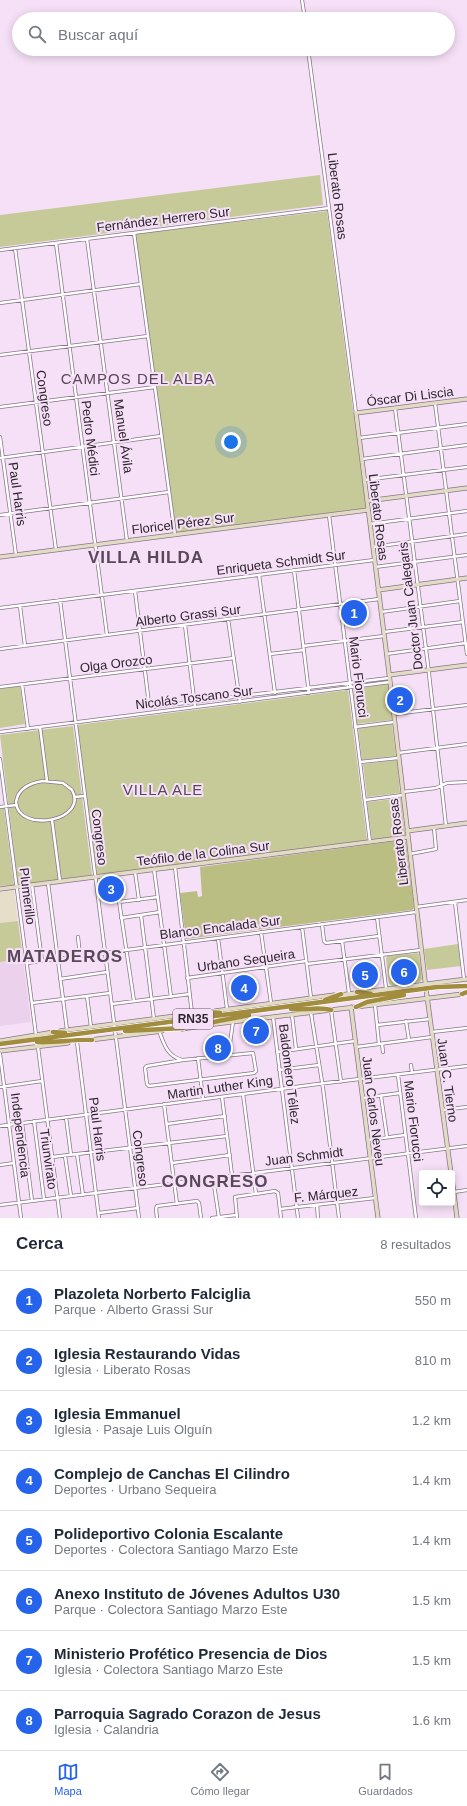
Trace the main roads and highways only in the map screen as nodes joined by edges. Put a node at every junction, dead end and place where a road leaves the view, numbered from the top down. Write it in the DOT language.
graph roads {
  1 [pos="467,987"];
  2 [pos="357,992"];
  3 [pos="404,993"];
  4 [pos="341,994"];
  5 [pos="295,1006"];
  6 [pos="353,1007"];
  7 [pos="272,1010"];
  8 [pos="331,1010"];
  9 [pos="256,1011"];
  10 [pos="206,1012"];
  11 [pos="291,1012"];
  12 [pos="192,1014"];
  13 [pos="249,1015"];
  14 [pos="139,1026"];
  15 [pos="200,1026"];
  16 [pos="183,1028"];
  17 [pos="103,1031"];
  18 [pos="115,1031"];
  19 [pos="125,1031"];
  20 [pos="53,1032"];
  21 [pos="92,1040"];
  22 [pos="37,1044"];
  23 [pos="0,1046"];
  1 -- 3 [label="highway, RN35"];
  2 -- 3 [label="highway"];
  3 -- 5 [label="highway, RN35"];
  3 -- 6 [label="highway"];
  3 -- 11 [label="highway, RN35"];
  4 -- 5 [label="highway"];
  5 -- 7 [label="highway, RN35"];
  7 -- 9 [label="highway, RN35"];
  7 -- 11 [label="highway, RN35"];
  7 -- 13 [label="highway, RN35"];
  8 -- 11 [label="highway"];
  9 -- 10 [label="highway"];
  9 -- 14 [label="highway, RN35"];
  12 -- 14 [label="highway"];
  13 -- 15 [label="highway"];
  13 -- 19 [label="highway, RN35"];
  14 -- 18 [label="highway, RN35"];
  16 -- 19 [label="highway"];
  17 -- 18 [label="highway, RN35"];
  17 -- 20 [label="highway"];
  17 -- 23 [label="highway, RN35"];
  18 -- 19 [label="highway, RN35"];
  18 -- 22 [label="highway, RN35"];
  21 -- 22 [label="highway"];
  22 -- 23 [label="highway, RN35"];
}
